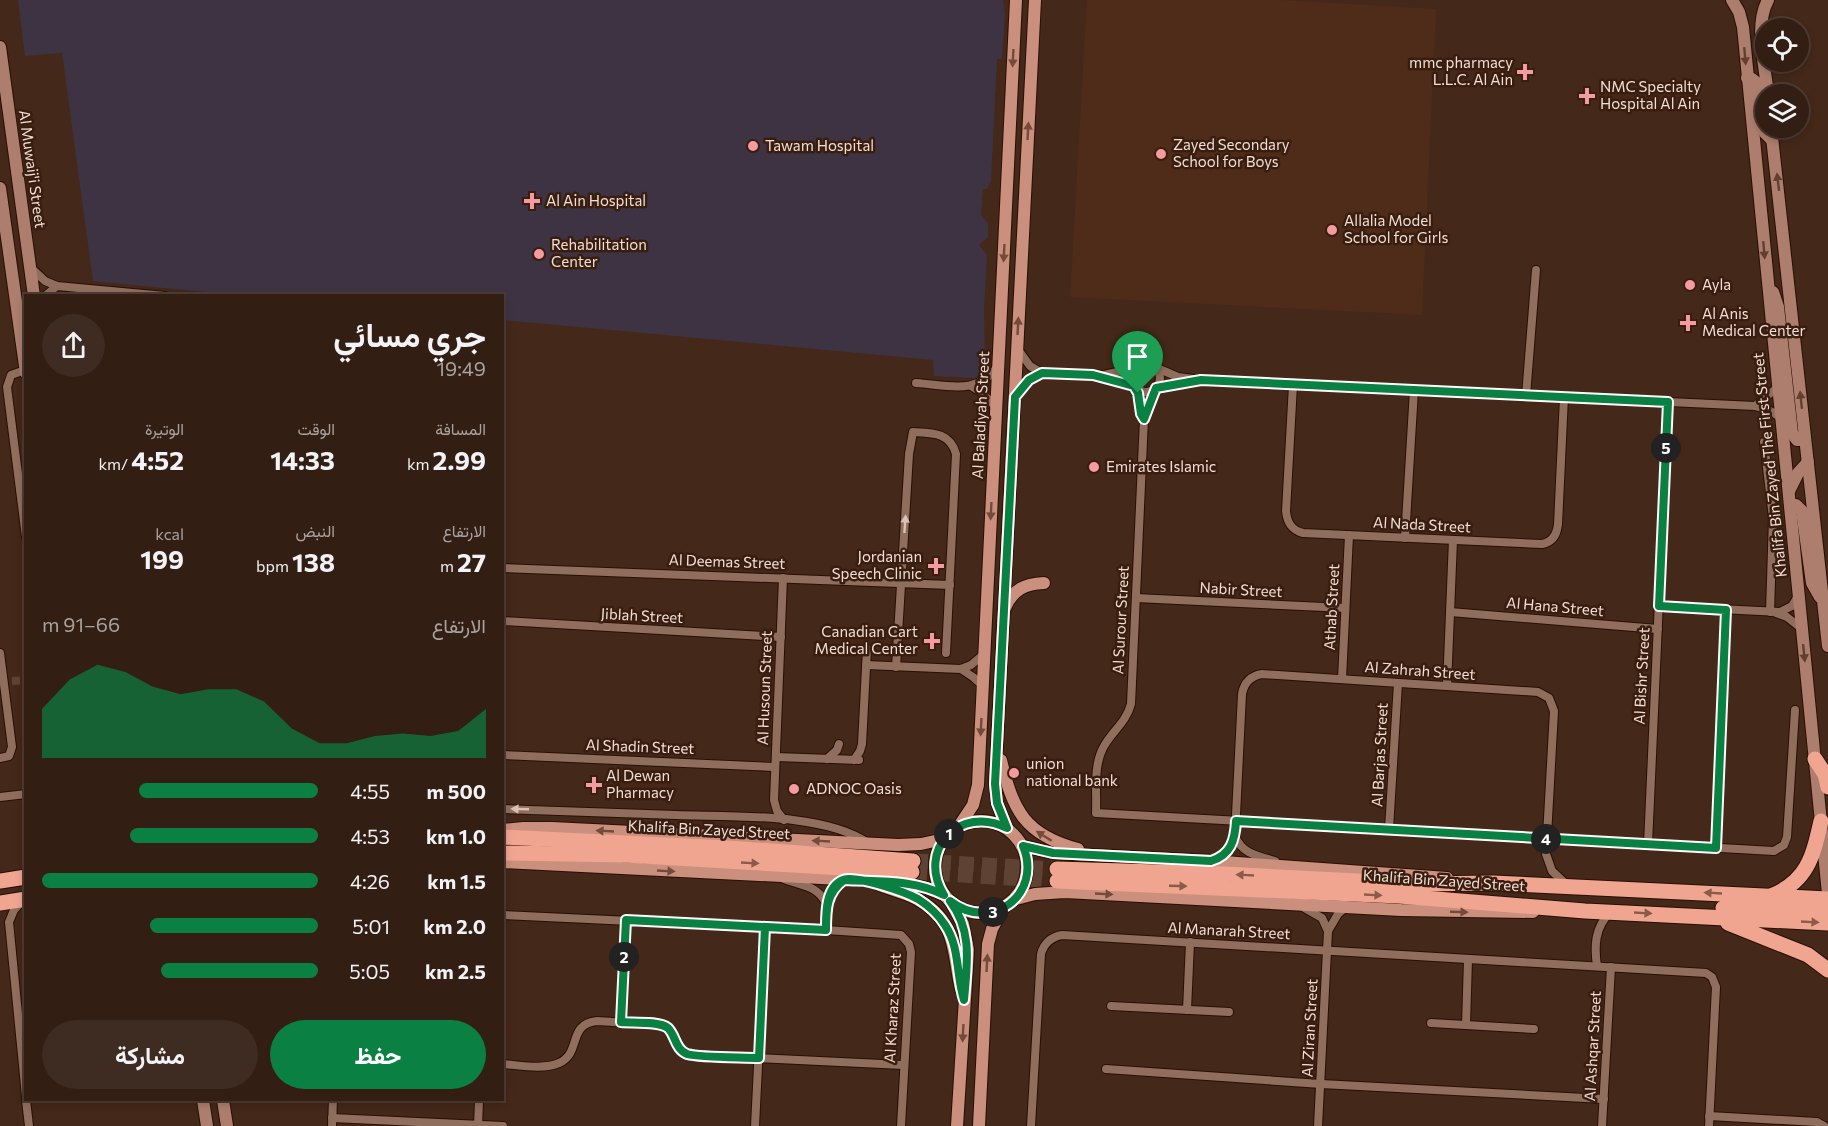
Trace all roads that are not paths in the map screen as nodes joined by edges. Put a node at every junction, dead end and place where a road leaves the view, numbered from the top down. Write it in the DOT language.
graph roads {
  1 [pos="1035,0"];
  2 [pos="1039,0"];
  3 [pos="1732,0"];
  4 [pos="1768,0"];
  5 [pos="1014,2"];
  6 [pos="1034,15"];
  7 [pos="0,47"];
  8 [pos="1747,78"];
  9 [pos="1757,84"];
  10 [pos="1767,84"];
  11 [pos="1772,138"];
  12 [pos="0,188"];
  13 [pos="24,220"];
  14 [pos="2,224"];
  15 [pos="30,267"];
  16 [pos="1536,270"];
  17 [pos="1767,284"];
  18 [pos="57,286"];
  19 [pos="76,292"];
  20 [pos="34,294"];
  21 [pos="47,294"];
  22 [pos="126,294"];
  23 [pos="1017,348"];
  24 [pos="24,365"];
  25 [pos="998,365"];
  26 [pos="1135,369"];
  27 [pos="1157,369"];
  28 [pos="24,371"];
  29 [pos="1042,373"];
  30 [pos="1093,375"];
  31 [pos="1201,380"];
  32 [pos="916,383"];
  33 [pos="1293,385"];
  34 [pos="971,386"];
  35 [pos="1135,387"];
  36 [pos="1778,387"];
  37 [pos="1155,388"];
  38 [pos="1414,390"];
  39 [pos="1526,396"];
  40 [pos="1015,397"];
  41 [pos="1564,398"];
  42 [pos="1668,402"];
  43 [pos="1755,406"];
  44 [pos="996,407"];
  45 [pos="1781,418"];
  46 [pos="1144,419"];
  47 [pos="1805,440"];
  48 [pos="1764,442"];
  49 [pos="1808,462"];
  50 [pos="1789,499"];
  51 [pos="24,506"];
  52 [pos="1349,535"];
  53 [pos="1405,538"];
  54 [pos="1453,540"];
  55 [pos="504,568"];
  56 [pos="783,578"];
  57 [pos="901,583"];
  58 [pos="1044,584"];
  59 [pos="950,585"];
  60 [pos="1798,594"];
  61 [pos="1136,598"];
  62 [pos="1823,600"];
  63 [pos="1659,606"];
  64 [pos="1345,608"];
  65 [pos="1726,610"];
  66 [pos="1004,612"];
  67 [pos="1450,612"];
  68 [pos="1773,612"];
  69 [pos="504,621"];
  70 [pos="1658,629"];
  71 [pos="1802,629"];
  72 [pos="781,637"];
  73 [pos="1828,646"];
  74 [pos="867,649"];
  75 [pos="0,654"];
  76 [pos="946,654"];
  77 [pos="984,654"];
  78 [pos="866,665"];
  79 [pos="896,667"];
  80 [pos="961,669"];
  81 [pos="1342,679"];
  82 [pos="1398,683"];
  83 [pos="982,686"];
  84 [pos="1447,686"];
  85 [pos="1795,710"];
  86 [pos="997,745"];
  87 [pos="504,755"];
  88 [pos="0,758"];
  89 [pos="827,759"];
  90 [pos="1815,759"];
  91 [pos="854,760"];
  92 [pos="776,762"];
  93 [pos="1828,787"];
  94 [pos="24,794"];
  95 [pos="0,797"];
  96 [pos="774,800"];
  97 [pos="504,809"];
  98 [pos="760,818"];
  99 [pos="784,820"];
  100 [pos="1236,821"];
  101 [pos="1821,821"];
  102 [pos="959,826"];
  103 [pos="1007,828"];
  104 [pos="1389,829"];
  105 [pos="504,830"];
  106 [pos="1235,835"];
  107 [pos="504,837"];
  108 [pos="944,839"];
  109 [pos="1547,839"];
  110 [pos="868,843"];
  111 [pos="1648,844"];
  112 [pos="1023,846"];
  113 [pos="1716,848"];
  114 [pos="504,853"];
  115 [pos="1099,855"];
  116 [pos="1211,861"];
  117 [pos="504,862"];
  118 [pos="1288,865"];
  119 [pos="778,877"];
  120 [pos="24,878"];
  121 [pos="844,880"];
  122 [pos="0,881"];
  123 [pos="871,881"];
  124 [pos="1493,883"];
  125 [pos="1568,886"];
  126 [pos="1828,894"];
  127 [pos="1771,896"];
  128 [pos="947,898"];
  129 [pos="1016,898"];
  130 [pos="24,899"];
  131 [pos="1828,899"];
  132 [pos="24,900"];
  133 [pos="0,903"];
  134 [pos="1299,904"];
  135 [pos="826,905"];
  136 [pos="1347,906"];
  137 [pos="1003,908"];
  138 [pos="1828,910"];
  139 [pos="1585,911"];
  140 [pos="1610,912"];
  141 [pos="504,915"];
  142 [pos="1689,916"];
  143 [pos="1710,917"];
  144 [pos="626,920"];
  145 [pos="1828,923"];
  146 [pos="765,927"];
  147 [pos="826,930"];
  148 [pos="1328,931"];
  149 [pos="1190,942"];
  150 [pos="1328,950"];
  151 [pos="1468,959"];
  152 [pos="1597,966"];
  153 [pos="1611,967"];
  154 [pos="1828,970"];
  155 [pos="964,1000"];
  156 [pos="1111,1006"];
  157 [pos="1187,1010"];
  158 [pos="1229,1012"];
  159 [pos="621,1022"];
  160 [pos="1431,1023"];
  161 [pos="1466,1025"];
  162 [pos="1534,1029"];
  163 [pos="759,1058"];
  164 [pos="504,1064"];
  165 [pos="903,1065"];
  166 [pos="1106,1069"];
  167 [pos="24,1077"];
  168 [pos="1321,1084"];
  169 [pos="1604,1099"];
  170 [pos="26,1101"];
  171 [pos="203,1101"];
  172 [pos="224,1101"];
  173 [pos="333,1101"];
  174 [pos="479,1101"];
  175 [pos="1709,1116"];
  176 [pos="332,1122"];
  177 [pos="478,1125"];
  178 [pos="29,1126"];
  179 [pos="207,1126"];
  180 [pos="227,1126"];
  181 [pos="503,1126"];
  182 [pos="755,1126"];
  183 [pos="901,1126"];
  184 [pos="957,1126"];
  185 [pos="979,1126"];
  186 [pos="1031,1126"];
  187 [pos="1318,1126"];
  188 [pos="1602,1126"];
  189 [pos="1709,1126"];
  190 [pos="1824,1126"];
  1 -- 6 [label="main road"];
  2 -- 6 [label="main road"];
  3 -- 8 [label="main road, Khalifa Bin Zayed The First Street, one-way"];
  4 -- 10 [label="main road"];
  5 -- 25 [label="main road, Al Baladiyah Street, one-way"];
  23 -- 6 [label="main road, one-way"];
  7 -- 13 [label="main road, Al Muwaij'i Street"];
  8 -- 9 [label="main road"];
  8 -- 17 [label="main road, Khalifa Bin Zayed The First Street, one-way"];
  47 -- 11 [label="main road, one-way"];
  12 -- 14 [label="main road"];
  13 -- 14 [label="street"];
  13 -- 15 [label="main road, Al Muwaij'i Street"];
  14 -- 24 [label="main road"];
  15 -- 18 [label="street"];
  15 -- 20 [label="main road, Al Muwaij'i Street"];
  16 -- 39 [label="street"];
  17 -- 36 [label="main road, Khalifa Bin Zayed The First Street"];
  17 -- 47 [label="main road"];
  18 -- 19 [label="street"];
  18 -- 21 [label="street"];
  19 -- 22 [label="street"];
  23 -- 29 [label="street"];
  23 -- 40 [label="main road"];
  25 -- 34 [label="street"];
  25 -- 44 [label="main road, Al Baladiyah Street"];
  26 -- 27 [label="street"];
  26 -- 30 [label="street"];
  26 -- 35 [label="street"];
  27 -- 31 [label="street"];
  27 -- 37 [label="street"];
  28 -- 51 [label="street"];
  29 -- 30 [label="street"];
  29 -- 40 [label="street"];
  30 -- 35 [label="street"];
  31 -- 33 [label="street"];
  31 -- 37 [label="street"];
  32 -- 34 [label="street"];
  33 -- 38 [label="street"];
  33 -- 52 [label="street, Al Nada Street"];
  34 -- 44 [label="street"];
  35 -- 37 [label="street"];
  35 -- 46 [label="street, Al Surour Street"];
  36 -- 43 [label="street"];
  36 -- 45 [label="main road, Khalifa Bin Zayed The First Street"];
  37 -- 46 [label="street, Al Surour Street"];
  38 -- 39 [label="street"];
  38 -- 53 [label="street"];
  39 -- 41 [label="street"];
  40 -- 66 [label="main road"];
  41 -- 42 [label="street"];
  41 -- 54 [label="street, Al Nada Street"];
  42 -- 43 [label="street"];
  42 -- 63 [label="street, Al Bishr Street"];
  43 -- 45 [label="street"];
  44 -- 77 [label="main road, Al Baladiyah Street, one-way"];
  45 -- 50 [label="main road, Khalifa Bin Zayed The First Street"];
  46 -- 61 [label="street, Al Surour Street"];
  47 -- 49 [label="main road"];
  48 -- 68 [label="street"];
  49 -- 50 [label="main road"];
  49 -- 62 [label="main road"];
  50 -- 60 [label="main road, Khalifa Bin Zayed The First Street"];
  50 -- 62 [label="main road"];
  52 -- 53 [label="street, Al Nada Street"];
  52 -- 64 [label="street, Athab Street"];
  53 -- 54 [label="street, Al Nada Street"];
  54 -- 67 [label="street"];
  55 -- 56 [label="street, Al Deemas Street"];
  56 -- 57 [label="street, Al Deemas Street"];
  56 -- 72 [label="street, Al Husoun Street"];
  57 -- 59 [label="street, Al Deemas Street"];
  57 -- 59 [label="street, one-way"];
  57 -- 79 [label="street"];
  58 -- 66 [label="main road"];
  59 -- 76 [label="street"];
  60 -- 68 [label="street"];
  60 -- 71 [label="main road, Khalifa Bin Zayed The First Street"];
  61 -- 64 [label="street, Nabir Street"];
  61 -- 100 [label="street, Al Surour Street"];
  62 -- 73 [label="main road"];
  63 -- 65 [label="street"];
  63 -- 70 [label="street, Al Bishr Street"];
  64 -- 81 [label="street, Athab Street"];
  65 -- 68 [label="street"];
  65 -- 113 [label="street"];
  66 -- 86 [label="main road"];
  67 -- 70 [label="street, Al Hana Street"];
  67 -- 84 [label="street"];
  68 -- 71 [label="street"];
  69 -- 72 [label="street, Jiblah Street"];
  70 -- 111 [label="street, Al Bishr Street"];
  71 -- 90 [label="main road, Khalifa Bin Zayed The First Street, one-way"];
  72 -- 92 [label="street, Al Husoun Street"];
  74 -- 78 [label="street"];
  75 -- 88 [label="street"];
  77 -- 80 [label="street"];
  77 -- 83 [label="main road, Al Baladiyah Street"];
  78 -- 79 [label="street"];
  78 -- 91 [label="street"];
  79 -- 80 [label="street"];
  80 -- 83 [label="street"];
  81 -- 82 [label="street, Al Zahrah Street"];
  81 -- 100 [label="street, Al Zahrah Street"];
  82 -- 84 [label="street, Al Zahrah Street"];
  82 -- 104 [label="street, Al Barjas Street"];
  83 -- 102 [label="main road, Al Baladiyah Street, one-way"];
  84 -- 109 [label="street, Al Zahrah Street"];
  85 -- 113 [label="street"];
  86 -- 103 [label="main road"];
  115 -- 86 [label="main road, one-way"];
  87 -- 92 [label="street, Al Shadin Street"];
  89 -- 91 [label="street, Al Shadin Street"];
  89 -- 91 [label="street"];
  89 -- 92 [label="street, Al Shadin Street"];
  90 -- 93 [label="highway"];
  90 -- 101 [label="main road, Khalifa Bin Zayed The First Street"];
  92 -- 96 [label="street, Al Husoun Street"];
  94 -- 95 [label="street"];
  96 -- 98 [label="street"];
  96 -- 99 [label="street, Al Husoun Street"];
  98 -- 97 [label="street, one-way"];
  98 -- 99 [label="street"];
  99 -- 110 [label="street"];
  100 -- 104 [label="street"];
  100 -- 106 [label="street, Al Zahrah Street"];
  101 -- 126 [label="main road, Khalifa Bin Zayed The First Street"];
  101 -- 127 [label="highway"];
  102 -- 103 [label="main road"];
  102 -- 108 [label="main road"];
  103 -- 112 [label="main road"];
  104 -- 109 [label="street"];
  110 -- 105 [label="main road, one-way"];
  106 -- 116 [label="street"];
  106 -- 118 [label="street"];
  114 -- 107 [label="highway, Khalifa Bin Zayed Street, one-way"];
  108 -- 110 [label="main road"];
  108 -- 128 [label="main road"];
  109 -- 111 [label="street"];
  109 -- 125 [label="street, Al Zahrah Street"];
  111 -- 113 [label="street"];
  112 -- 115 [label="main road"];
  112 -- 129 [label="main road"];
  115 -- 116 [label="main road"];
  116 -- 118 [label="main road"];
  117 -- 119 [label="main road, one-way"];
  118 -- 124 [label="main road"];
  119 -- 121 [label="main road"];
  119 -- 135 [label="street"];
  120 -- 122 [label="highway"];
  121 -- 123 [label="main road"];
  121 -- 135 [label="street"];
  123 -- 128 [label="main road"];
  123 -- 155 [label="main road"];
  124 -- 125 [label="highway, Khalifa Bin Zayed Street"];
  124 -- 139 [label="highway, Khalifa Bin Zayed Street, one-way"];
  127 -- 125 [label="highway, Khalifa Bin Zayed Street, one-way"];
  127 -- 131 [label="highway, Khalifa Bin Zayed Street"];
  128 -- 137 [label="main road"];
  128 -- 155 [label="main road"];
  129 -- 134 [label="main road, one-way"];
  129 -- 137 [label="main road"];
  130 -- 133 [label="highway"];
  132 -- 167 [label="street"];
  134 -- 136 [label="main road"];
  134 -- 148 [label="street"];
  135 -- 147 [label="street"];
  136 -- 139 [label="main road, one-way"];
  136 -- 148 [label="street"];
  185 -- 137 [label="main road, one-way"];
  138 -- 142 [label="highway"];
  139 -- 140 [label="highway, Khalifa Bin Zayed Street"];
  140 -- 142 [label="highway, Khalifa Bin Zayed Street, one-way"];
  140 -- 152 [label="street"];
  141 -- 144 [label="street, Al Kharaz Street"];
  142 -- 143 [label="highway, Khalifa Bin Zayed Street"];
  143 -- 145 [label="highway, Khalifa Bin Zayed Street, one-way"];
  143 -- 154 [label="highway"];
  144 -- 146 [label="street, Al Kharaz Street"];
  144 -- 159 [label="street"];
  146 -- 147 [label="street, Al Kharaz Street"];
  146 -- 163 [label="street"];
  147 -- 165 [label="street, Al Kharaz Street"];
  148 -- 150 [label="street, Al Ziran Street"];
  149 -- 150 [label="street, Al Manarah Street"];
  149 -- 157 [label="street"];
  149 -- 186 [label="street, Al Manarah Street"];
  150 -- 151 [label="street, Al Manarah Street"];
  150 -- 168 [label="street, Al Ziran Street"];
  151 -- 152 [label="street, Al Manarah Street"];
  151 -- 161 [label="street"];
  152 -- 153 [label="street, Al Manarah Street"];
  153 -- 169 [label="street, Al Ashqar Street"];
  153 -- 175 [label="street, Al Manarah Street"];
  155 -- 184 [label="main road, one-way"];
  156 -- 157 [label="street"];
  157 -- 158 [label="street"];
  159 -- 163 [label="street"];
  159 -- 164 [label="street"];
  160 -- 161 [label="street"];
  161 -- 162 [label="street"];
  163 -- 165 [label="street"];
  163 -- 182 [label="street"];
  165 -- 183 [label="street, Al Kharaz Street"];
  166 -- 168 [label="street"];
  168 -- 169 [label="street"];
  168 -- 187 [label="street, Al Ziran Street"];
  169 -- 188 [label="street, Al Ashqar Street"];
  170 -- 178 [label="street"];
  171 -- 179 [label="main road"];
  172 -- 180 [label="main road"];
  173 -- 176 [label="street"];
  174 -- 177 [label="street"];
  175 -- 189 [label="street, Al Manarah Street"];
  175 -- 190 [label="street"];
  176 -- 177 [label="street"];
  177 -- 181 [label="street"];
}
